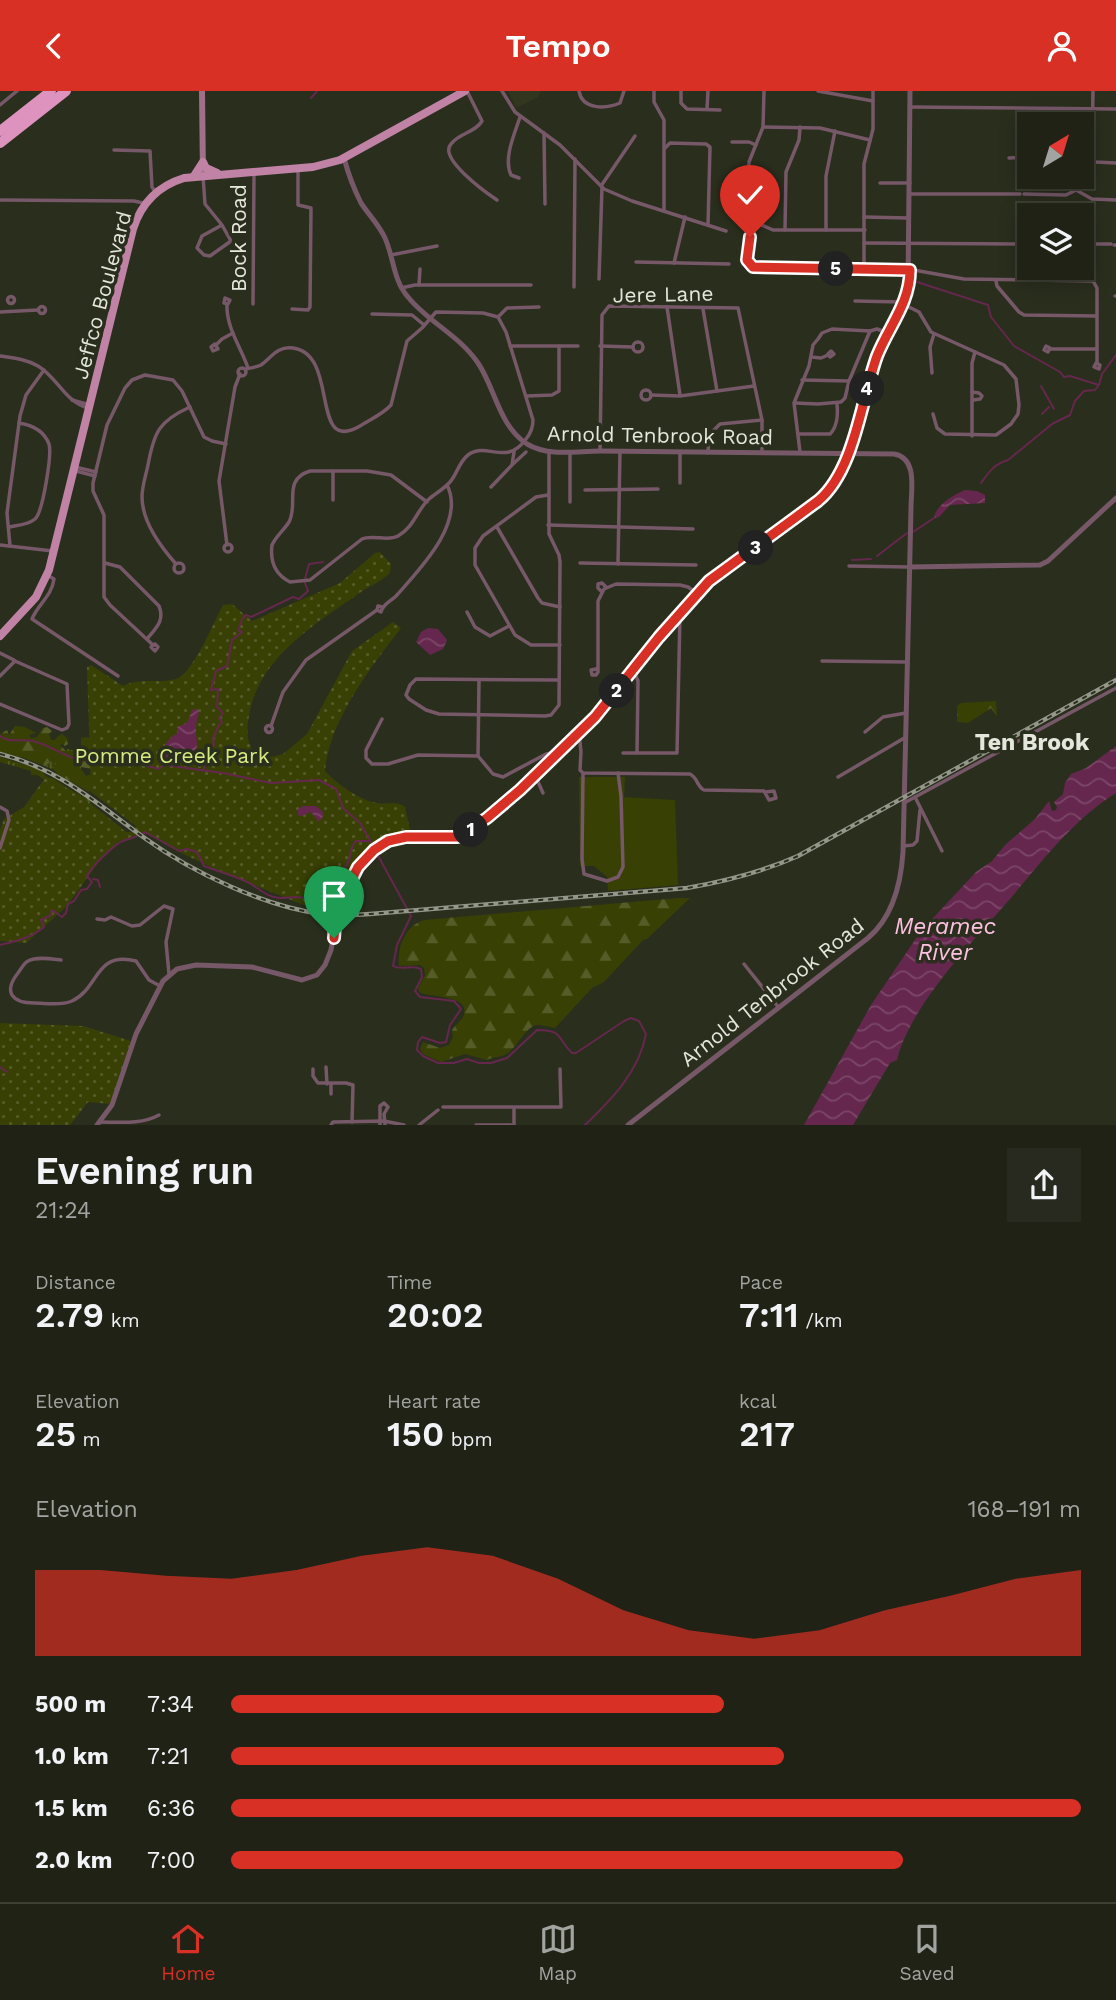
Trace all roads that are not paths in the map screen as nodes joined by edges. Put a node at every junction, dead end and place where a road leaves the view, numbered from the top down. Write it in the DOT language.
graph roads {
  1 [pos="17,91"];
  2 [pos="51,91"];
  3 [pos="66,91"];
  4 [pos="202,91"];
  5 [pos="466,91"];
  6 [pos="502,91"];
  7 [pos="579,91"];
  8 [pos="624,91"];
  9 [pos="654,91"];
  10 [pos="681,91"];
  11 [pos="708,91"];
  12 [pos="764,91"];
  13 [pos="818,91"];
  14 [pos="873,91"];
  15 [pos="910,91"];
  16 [pos="1093,91"];
  17 [pos="873,101"];
  18 [pos="0,105"];
  19 [pos="910,107"];
  20 [pos="1093,108"];
  21 [pos="707,109"];
  22 [pos="1116,109"];
  23 [pos="720,110"];
  24 [pos="1093,112"];
  25 [pos="520,117"];
  26 [pos="763,127"];
  27 [pos="800,127"];
  28 [pos="0,131"];
  29 [pos="835,131"];
  30 [pos="544,133"];
  31 [pos="635,136"];
  32 [pos="870,140"];
  33 [pos="0,142"];
  34 [pos="732,142"];
  35 [pos="756,145"];
  36 [pos="664,148"];
  37 [pos="114,150"];
  38 [pos="344,158"];
  39 [pos="1009,158"];
  40 [pos="1017,158"];
  41 [pos="575,159"];
  42 [pos="203,162"];
  43 [pos="1094,162"];
  44 [pos="1116,163"];
  45 [pos="298,169"];
  46 [pos="254,172"];
  47 [pos="219,175"];
  48 [pos="194,176"];
  49 [pos="203,176"];
  50 [pos="519,178"];
  51 [pos="880,183"];
  52 [pos="910,183"];
  53 [pos="602,187"];
  54 [pos="1076,190"];
  55 [pos="156,193"];
  56 [pos="910,194"];
  57 [pos="0,200"];
  58 [pos="1116,200"];
  59 [pos="497,201"];
  60 [pos="145,204"];
  61 [pos="545,204"];
  62 [pos="664,211"];
  63 [pos="685,217"];
  64 [pos="864,217"];
  65 [pos="910,218"];
  66 [pos="759,224"];
  67 [pos="222,225"];
  68 [pos="708,225"];
  69 [pos="785,230"];
  70 [pos="826,230"];
  71 [pos="864,230"];
  72 [pos="726,231"];
  73 [pos="864,243"];
  74 [pos="910,244"];
  75 [pos="1017,244"];
  76 [pos="1094,244"];
  77 [pos="1114,245"];
  78 [pos="438,246"];
  79 [pos="391,254"];
  80 [pos="636,262"];
  81 [pos="674,263"];
  82 [pos="729,264"];
  83 [pos="420,269"];
  84 [pos="864,269"];
  85 [pos="910,270"];
  86 [pos="599,279"];
  87 [pos="996,281"];
  88 [pos="419,285"];
  89 [pos="531,285"];
  90 [pos="574,287"];
  91 [pos="401,288"];
  92 [pos="855,300"];
  93 [pos="904,303"];
  94 [pos="11,304"];
  95 [pos="227,304"];
  96 [pos="253,304"];
  97 [pos="539,307"];
  98 [pos="667,307"];
  99 [pos="292,309"];
  100 [pos="703,309"];
  101 [pos="38,310"];
  102 [pos="12,311"];
  103 [pos="0,312"];
  104 [pos="372,314"];
  105 [pos="1096,316"];
  106 [pos="498,317"];
  107 [pos="431,318"];
  108 [pos="424,325"];
  109 [pos="870,331"];
  110 [pos="233,333"];
  111 [pos="888,333"];
  112 [pos="934,333"];
  113 [pos="216,345"];
  114 [pos="510,346"];
  115 [pos="559,346"];
  116 [pos="578,346"];
  117 [pos="600,346"];
  118 [pos="632,347"];
  119 [pos="1050,349"];
  120 [pos="1097,349"];
  121 [pos="975,352"];
  122 [pos="828,355"];
  123 [pos="0,356"];
  124 [pos="811,357"];
  125 [pos="1097,363"];
  126 [pos="247,369"];
  127 [pos="44,370"];
  128 [pos="932,373"];
  129 [pos="802,380"];
  130 [pos="849,381"];
  131 [pos="754,386"];
  132 [pos="717,391"];
  133 [pos="972,392"];
  134 [pos="526,395"];
  135 [pos="651,395"];
  136 [pos="680,396"];
  137 [pos="972,400"];
  138 [pos="794,403"];
  139 [pos="837,404"];
  140 [pos="90,406"];
  141 [pos="190,407"];
  142 [pos="933,414"];
  143 [pos="762,420"];
  144 [pos="19,423"];
  145 [pos="798,434"];
  146 [pos="972,436"];
  147 [pos="524,442"];
  148 [pos="851,442"];
  149 [pos="226,444"];
  150 [pos="600,451"];
  151 [pos="620,451"];
  152 [pos="514,452"];
  153 [pos="526,452"];
  154 [pos="550,452"];
  155 [pos="570,452"];
  156 [pos="680,453"];
  157 [pos="708,453"];
  158 [pos="762,453"];
  159 [pos="801,454"];
  160 [pos="839,454"];
  161 [pos="848,454"];
  162 [pos="860,454"];
  163 [pos="844,462"];
  164 [pos="512,465"];
  165 [pos="74,469"];
  166 [pos="333,471"];
  167 [pos="95,474"];
  168 [pos="680,483"];
  169 [pos="447,485"];
  170 [pos="491,487"];
  171 [pos="658,489"];
  172 [pos="585,490"];
  173 [pos="619,490"];
  174 [pos="548,495"];
  175 [pos="1116,498"];
  176 [pos="333,501"];
  177 [pos="427,502"];
  178 [pos="570,502"];
  179 [pos="548,525"];
  180 [pos="9,527"];
  181 [pos="497,527"];
  182 [pos="618,528"];
  183 [pos="693,529"];
  184 [pos="0,545"];
  185 [pos="10,545"];
  186 [pos="227,545"];
  187 [pos="54,551"];
  188 [pos="104,563"];
  189 [pos="580,563"];
  190 [pos="176,564"];
  191 [pos="618,564"];
  192 [pos="696,565"];
  193 [pos="849,566"];
  194 [pos="909,567"];
  195 [pos="47,575"];
  196 [pos="698,594"];
  197 [pos="560,607"];
  198 [pos="467,613"];
  199 [pos="680,614"];
  200 [pos="509,626"];
  201 [pos="0,636"];
  202 [pos="147,639"];
  203 [pos="153,645"];
  204 [pos="560,645"];
  205 [pos="0,653"];
  206 [pos="15,661"];
  207 [pos="821,661"];
  208 [pos="907,662"];
  209 [pos="596,669"];
  210 [pos="634,670"];
  211 [pos="0,676"];
  212 [pos="118,676"];
  213 [pos="479,680"];
  214 [pos="559,680"];
  215 [pos="1116,688"];
  216 [pos="0,704"];
  217 [pos="477,713"];
  218 [pos="906,713"];
  219 [pos="382,719"];
  220 [pos="271,726"];
  221 [pos="579,732"];
  222 [pos="865,732"];
  223 [pos="906,737"];
  224 [pos="557,752"];
  225 [pos="623,753"];
  226 [pos="637,753"];
  227 [pos="478,756"];
  228 [pos="583,773"];
  229 [pos="618,773"];
  230 [pos="535,775"];
  231 [pos="838,777"];
  232 [pos="765,792"];
  233 [pos="543,793"];
  234 [pos="915,797"];
  235 [pos="904,803"];
  236 [pos="0,807"];
  237 [pos="921,808"];
  238 [pos="903,846"];
  239 [pos="0,848"];
  240 [pos="942,852"];
  241 [pos="97,919"];
  242 [pos="61,960"];
  243 [pos="744,964"];
  244 [pos="169,974"];
  245 [pos="160,986"];
  246 [pos="779,1008"];
  247 [pos="326,1067"];
  248 [pos="313,1069"];
  249 [pos="561,1069"];
  250 [pos="327,1084"];
  251 [pos="331,1094"];
  252 [pos="443,1107"];
  253 [pos="514,1109"];
  254 [pos="438,1110"];
  255 [pos="159,1115"];
  256 [pos="352,1122"];
  257 [pos="382,1123"];
  258 [pos="98,1124"];
  259 [pos="331,1125"];
  260 [pos="404,1125"];
  261 [pos="419,1125"];
  262 [pos="476,1125"];
  263 [pos="512,1125"];
  264 [pos="628,1125"];
  1 -- 18 [label="street"];
  2 -- 28 [label="highway"];
  3 -- 33 [label="highway"];
  4 -- 42 [label="main road"];
  5 -- 38 [label="main road, Jeffco Boulevard"];
  5 -- 59 [label="street"];
  6 -- 25 [label="street"];
  7 -- 8 [label="street"];
  9 -- 36 [label="street"];
  10 -- 21 [label="street"];
  11 -- 21 [label="street"];
  12 -- 26 [label="street"];
  13 -- 17 [label="street"];
  14 -- 17 [label="street"];
  15 -- 19 [label="street"];
  16 -- 20 [label="street"];
  17 -- 32 [label="street"];
  19 -- 20 [label="street"];
  19 -- 52 [label="street"];
  20 -- 22 [label="street"];
  20 -- 24 [label="street"];
  21 -- 23 [label="street"];
  25 -- 30 [label="street"];
  25 -- 50 [label="street"];
  26 -- 27 [label="street"];
  26 -- 35 [label="street"];
  27 -- 29 [label="street"];
  27 -- 69 [label="street"];
  29 -- 32 [label="street"];
  29 -- 70 [label="street"];
  30 -- 41 [label="street"];
  30 -- 61 [label="street"];
  31 -- 53 [label="street"];
  32 -- 64 [label="street"];
  34 -- 35 [label="street"];
  35 -- 66 [label="street"];
  36 -- 62 [label="street"];
  36 -- 68 [label="street"];
  37 -- 55 [label="street"];
  38 -- 45 [label="main road, Jeffco Boulevard"];
  38 -- 79 [label="street, Arnold Tenbrook Road"];
  39 -- 40 [label="street"];
  41 -- 53 [label="street"];
  41 -- 90 [label="street"];
  42 -- 47 [label="main road"];
  42 -- 48 [label="main road"];
  42 -- 49 [label="main road"];
  43 -- 44 [label="street"];
  45 -- 46 [label="main road, Jeffco Boulevard"];
  45 -- 99 [label="street"];
  46 -- 47 [label="main road, Jeffco Boulevard"];
  46 -- 96 [label="street, Bock Road"];
  47 -- 49 [label="main road, Jeffco Boulevard"];
  48 -- 49 [label="main road, Jeffco Boulevard"];
  48 -- 55 [label="main road, Jeffco Boulevard"];
  49 -- 67 [label="street"];
  51 -- 52 [label="street"];
  52 -- 56 [label="street"];
  53 -- 62 [label="street"];
  53 -- 86 [label="street"];
  54 -- 56 [label="street"];
  54 -- 58 [label="street"];
  55 -- 60 [label="main road, Jeffco Boulevard"];
  56 -- 65 [label="street"];
  57 -- 60 [label="street"];
  60 -- 140 [label="main road, Jeffco Boulevard"];
  62 -- 63 [label="street"];
  63 -- 68 [label="street"];
  63 -- 81 [label="street"];
  64 -- 65 [label="street"];
  64 -- 71 [label="street"];
  65 -- 74 [label="street"];
  66 -- 69 [label="street"];
  66 -- 84 [label="street"];
  67 -- 67 [label="street"];
  68 -- 72 [label="street"];
  69 -- 70 [label="street"];
  70 -- 71 [label="street"];
  71 -- 73 [label="street"];
  73 -- 74 [label="street"];
  73 -- 84 [label="street"];
  74 -- 75 [label="street"];
  74 -- 85 [label="street"];
  76 -- 77 [label="street"];
  78 -- 79 [label="street"];
  79 -- 91 [label="street, Arnold Tenbrook Road"];
  80 -- 81 [label="street"];
  81 -- 82 [label="street"];
  83 -- 88 [label="street"];
  84 -- 85 [label="street"];
  85 -- 87 [label="street"];
  85 -- 93 [label="street"];
  87 -- 105 [label="street"];
  87 -- 105 [label="street"];
  88 -- 89 [label="street"];
  88 -- 91 [label="street"];
  91 -- 107 [label="street, Arnold Tenbrook Road"];
  92 -- 93 [label="street"];
  93 -- 111 [label="street"];
  93 -- 112 [label="street"];
  94 -- 102 [label="street"];
  95 -- 110 [label="street"];
  97 -- 106 [label="street"];
  98 -- 100 [label="street, Jere Lane"];
  98 -- 117 [label="street, Jere Lane"];
  98 -- 136 [label="street"];
  100 -- 131 [label="street, Jere Lane"];
  100 -- 132 [label="street"];
  101 -- 102 [label="street"];
  102 -- 103 [label="street"];
  104 -- 108 [label="street"];
  105 -- 120 [label="street"];
  106 -- 107 [label="street"];
  106 -- 114 [label="street"];
  107 -- 108 [label="street"];
  107 -- 147 [label="street, Arnold Tenbrook Road"];
  108 -- 126 [label="street"];
  109 -- 111 [label="street"];
  109 -- 124 [label="street"];
  109 -- 130 [label="street"];
  110 -- 113 [label="street"];
  110 -- 126 [label="street"];
  111 -- 148 [label="street"];
  112 -- 121 [label="street"];
  112 -- 128 [label="street"];
  114 -- 115 [label="street"];
  114 -- 134 [label="street"];
  115 -- 116 [label="street"];
  115 -- 134 [label="street"];
  117 -- 118 [label="street"];
  117 -- 150 [label="street, Jere Lane"];
  119 -- 120 [label="street"];
  120 -- 125 [label="street"];
  121 -- 133 [label="street"];
  121 -- 146 [label="street"];
  122 -- 124 [label="street"];
  123 -- 127 [label="street"];
  124 -- 129 [label="street"];
  126 -- 149 [label="street"];
  127 -- 140 [label="street"];
  127 -- 144 [label="street"];
  129 -- 130 [label="street"];
  129 -- 138 [label="street"];
  130 -- 139 [label="street"];
  131 -- 132 [label="street"];
  131 -- 143 [label="street"];
  132 -- 136 [label="street"];
  133 -- 137 [label="street"];
  133 -- 137 [label="street"];
  134 -- 147 [label="street"];
  135 -- 136 [label="street"];
  137 -- 146 [label="street"];
  138 -- 139 [label="street"];
  138 -- 145 [label="street"];
  139 -- 145 [label="street"];
  140 -- 165 [label="main road, Jeffco Boulevard"];
  141 -- 149 [label="street"];
  141 -- 167 [label="street"];
  141 -- 190 [label="street"];
  142 -- 146 [label="street"];
  143 -- 157 [label="street"];
  143 -- 158 [label="street"];
  144 -- 180 [label="street"];
  144 -- 180 [label="street"];
  145 -- 159 [label="street"];
  147 -- 152 [label="street"];
  147 -- 154 [label="street, Arnold Tenbrook Road"];
  148 -- 161 [label="street"];
  148 -- 162 [label="street"];
  149 -- 186 [label="street"];
  150 -- 151 [label="street, Arnold Tenbrook Road"];
  150 -- 155 [label="street, Arnold Tenbrook Road"];
  151 -- 156 [label="street, Arnold Tenbrook Road"];
  151 -- 173 [label="street"];
  152 -- 164 [label="street"];
  152 -- 169 [label="street"];
  153 -- 164 [label="street"];
  154 -- 155 [label="street, Arnold Tenbrook Road"];
  154 -- 174 [label="street"];
  155 -- 178 [label="street"];
  156 -- 157 [label="street, Arnold Tenbrook Road"];
  156 -- 168 [label="street"];
  157 -- 158 [label="street, Arnold Tenbrook Road"];
  158 -- 159 [label="street, Arnold Tenbrook Road"];
  159 -- 160 [label="street, Arnold Tenbrook Road"];
  160 -- 161 [label="street, Arnold Tenbrook Road"];
  160 -- 163 [label="street"];
  161 -- 162 [label="street, Arnold Tenbrook Road"];
  161 -- 163 [label="street"];
  162 -- 194 [label="street, Arnold Tenbrook Road"];
  163 -- 196 [label="street"];
  164 -- 170 [label="street"];
  165 -- 167 [label="street"];
  165 -- 187 [label="main road, Jeffco Boulevard"];
  166 -- 176 [label="street"];
  166 -- 177 [label="street"];
  166 -- 177 [label="street"];
  167 -- 188 [label="street"];
  169 -- 177 [label="street"];
  169 -- 220 [label="street"];
  171 -- 173 [label="street"];
  172 -- 173 [label="street"];
  173 -- 182 [label="street"];
  174 -- 179 [label="street"];
  174 -- 181 [label="street"];
  175 -- 194 [label="street"];
  179 -- 182 [label="street"];
  179 -- 197 [label="street"];
  180 -- 185 [label="street"];
  181 -- 197 [label="street"];
  181 -- 200 [label="street"];
  182 -- 183 [label="street"];
  182 -- 191 [label="street"];
  184 -- 185 [label="street"];
  185 -- 187 [label="street"];
  187 -- 195 [label="main road, Jeffco Boulevard"];
  188 -- 202 [label="street"];
  188 -- 202 [label="street"];
  189 -- 191 [label="street"];
  191 -- 192 [label="street"];
  193 -- 194 [label="street"];
  194 -- 208 [label="street, Arnold Tenbrook Road"];
  195 -- 201 [label="main road, Jeffco Boulevard"];
  195 -- 212 [label="street"];
  196 -- 199 [label="street"];
  196 -- 209 [label="street"];
  197 -- 204 [label="street"];
  198 -- 200 [label="street"];
  199 -- 210 [label="street"];
  199 -- 226 [label="street"];
  200 -- 204 [label="street"];
  202 -- 203 [label="street"];
  204 -- 214 [label="street"];
  205 -- 206 [label="street"];
  206 -- 211 [label="street"];
  206 -- 216 [label="street"];
  207 -- 208 [label="street"];
  208 -- 218 [label="street, Arnold Tenbrook Road"];
  210 -- 221 [label="street"];
  210 -- 226 [label="street"];
  213 -- 214 [label="street"];
  213 -- 217 [label="street"];
  213 -- 217 [label="street"];
  214 -- 217 [label="street"];
  215 -- 234 [label="street"];
  217 -- 227 [label="street"];
  218 -- 222 [label="street"];
  218 -- 223 [label="street, Arnold Tenbrook Road"];
  219 -- 227 [label="street"];
  221 -- 224 [label="street"];
  221 -- 228 [label="street"];
  223 -- 231 [label="street"];
  223 -- 235 [label="street, Arnold Tenbrook Road"];
  224 -- 227 [label="street"];
  224 -- 230 [label="street"];
  225 -- 226 [label="street"];
  228 -- 229 [label="street"];
  228 -- 229 [label="street"];
  229 -- 232 [label="street"];
  230 -- 233 [label="street"];
  230 -- 244 [label="street"];
  234 -- 235 [label="street"];
  234 -- 237 [label="street"];
  235 -- 238 [label="street, Arnold Tenbrook Road"];
  236 -- 239 [label="street"];
  237 -- 238 [label="street"];
  237 -- 240 [label="street"];
  238 -- 246 [label="street, Arnold Tenbrook Road"];
  241 -- 244 [label="street"];
  242 -- 245 [label="street"];
  243 -- 246 [label="street"];
  244 -- 245 [label="street"];
  245 -- 258 [label="street"];
  246 -- 264 [label="street, Arnold Tenbrook Road"];
  247 -- 250 [label="street"];
  248 -- 250 [label="street"];
  249 -- 253 [label="street"];
  250 -- 251 [label="street"];
  250 -- 256 [label="street"];
  252 -- 253 [label="street"];
  253 -- 263 [label="street"];
  254 -- 261 [label="street"];
  255 -- 258 [label="street"];
  256 -- 257 [label="street"];
  256 -- 259 [label="street"];
  257 -- 260 [label="street"];
  262 -- 263 [label="street"];
}
